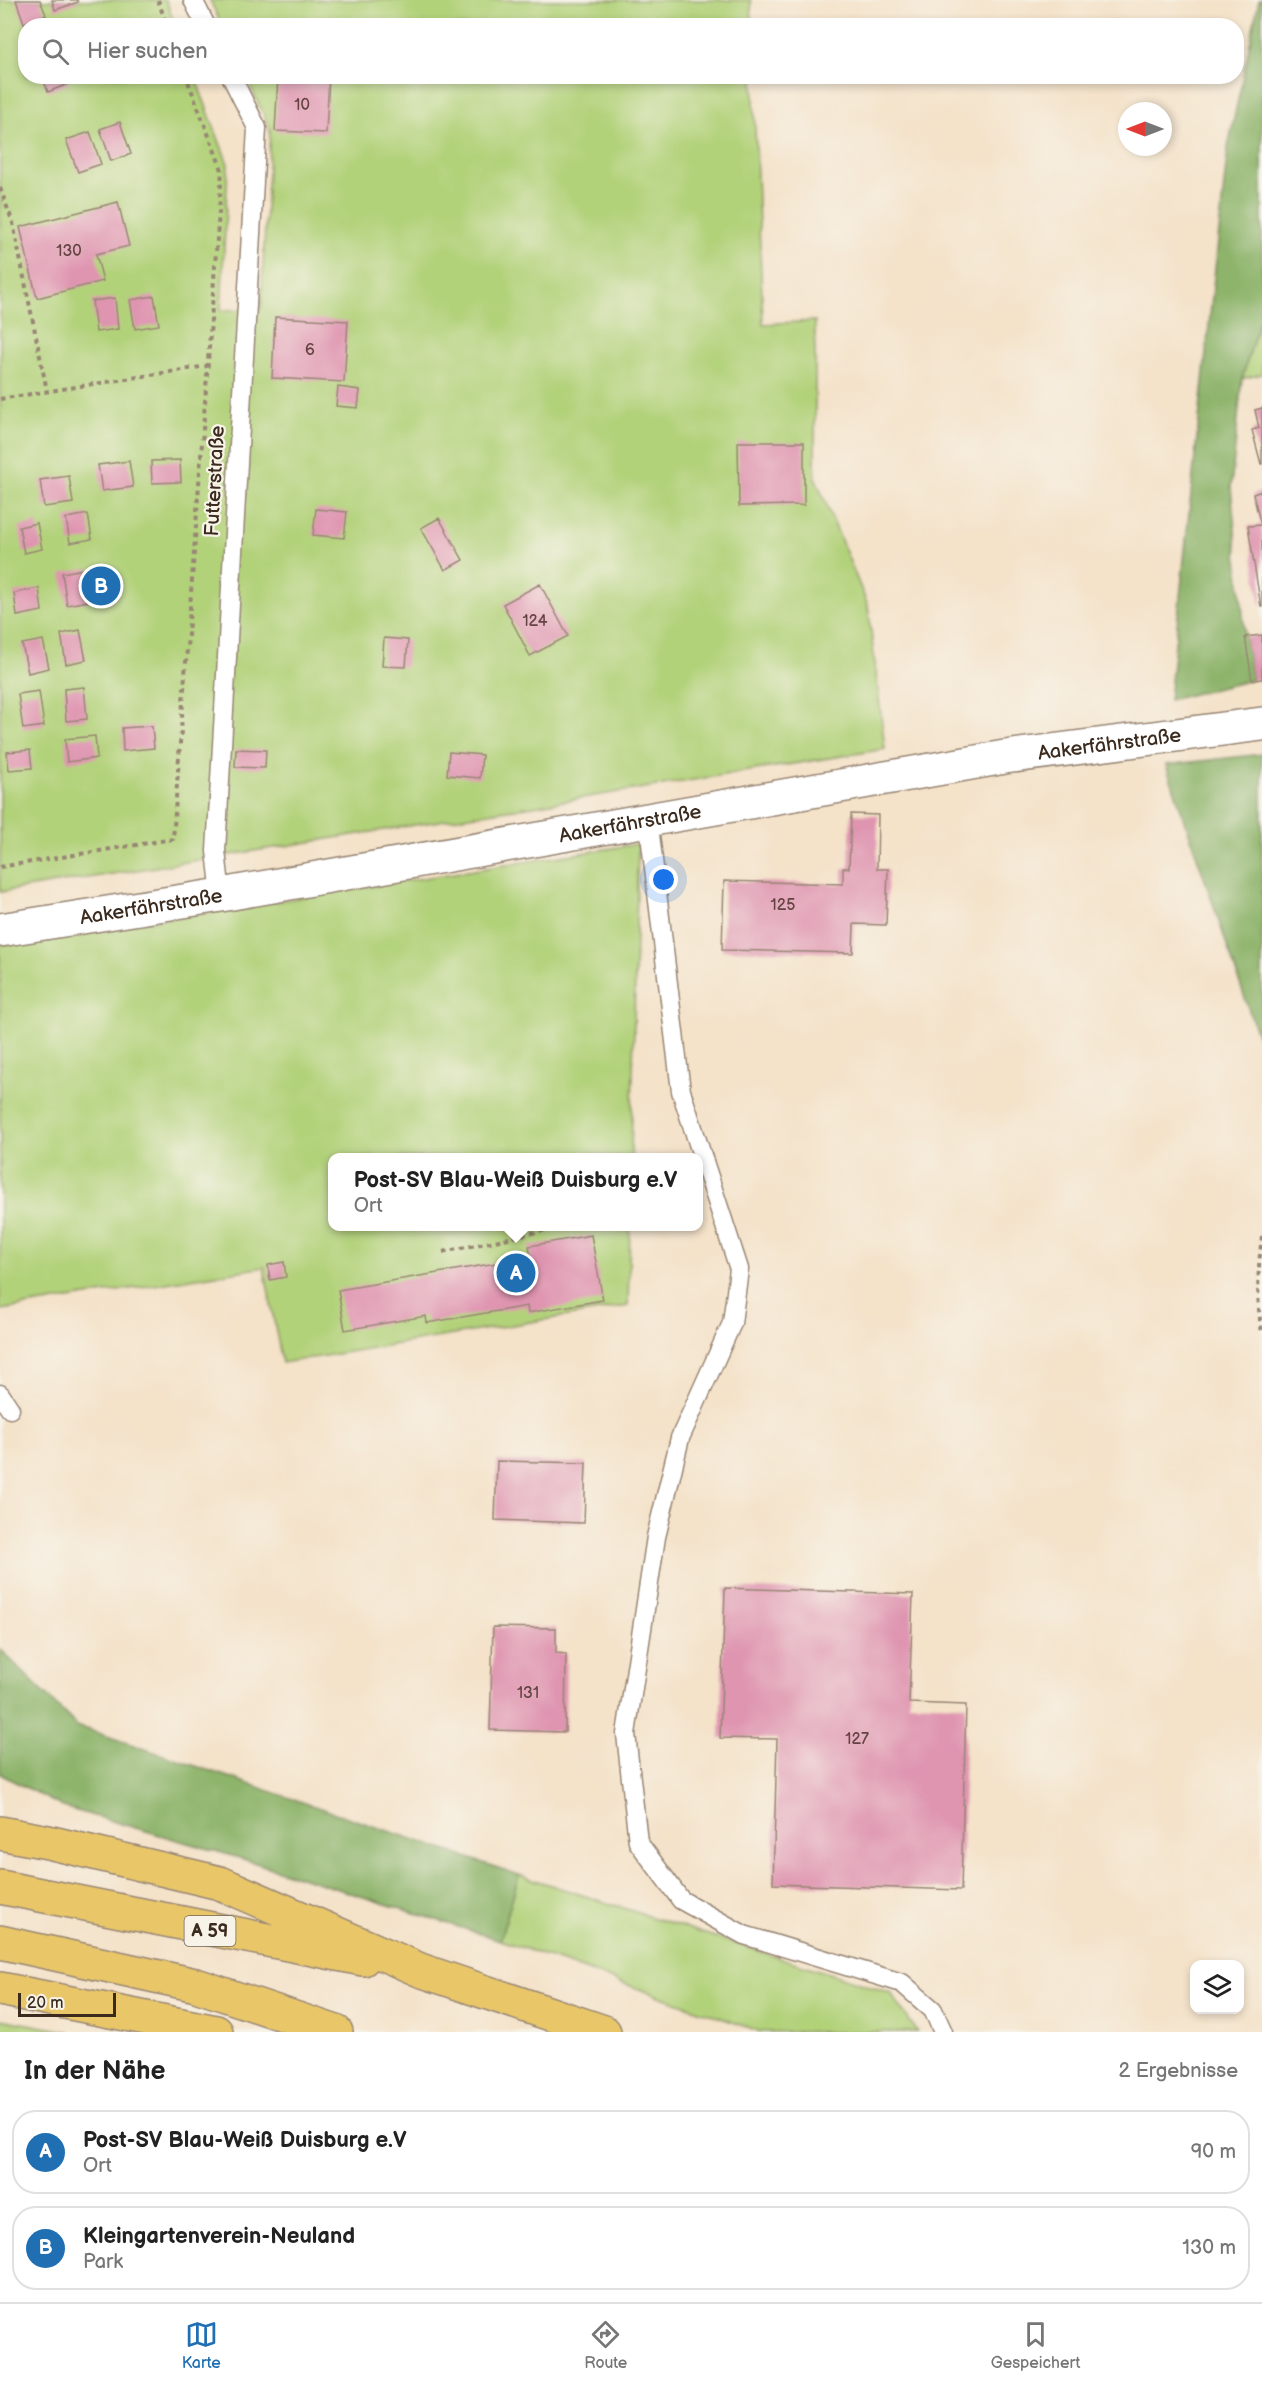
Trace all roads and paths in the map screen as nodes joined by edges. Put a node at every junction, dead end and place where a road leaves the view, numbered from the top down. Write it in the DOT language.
graph roads {
  1 [pos="158,0"];
  2 [pos="193,0"];
  3 [pos="164,18"];
  4 [pos="202,18"];
  5 [pos="189,84"];
  6 [pos="235,84"];
  7 [pos="0,188"];
  8 [pos="207,366"];
  9 [pos="47,391"];
  10 [pos="0,399"];
  11 [pos="1262,724"];
  12 [pos="648,818"];
  13 [pos="0,867"];
  14 [pos="220,895"];
  15 [pos="0,930"];
  16 [pos="701,1153"];
  17 [pos="703,1159"];
  18 [pos="545,1231"];
  19 [pos="1262,1236"];
  20 [pos="443,1252"];
  21 [pos="1262,1332"];
  22 [pos="0,1394"];
  23 [pos="10,1409"];
  24 [pos="0,1815"];
  25 [pos="0,1833"];
  26 [pos="48,1842"];
  27 [pos="0,1887"];
  28 [pos="0,1942"];
  29 [pos="420,1970"];
  30 [pos="0,1989"];
  31 [pos="216,2032"];
  32 [pos="336,2032"];
  33 [pos="604,2032"];
  34 [pos="943,2032"];
  1 -- 3 [label="path"];
  2 -- 4 [label="lane"];
  5 -- 8 [label="path"];
  6 -- 14 [label="lane, Futterstraße"];
  7 -- 9 [label="path"];
  8 -- 9 [label="path"];
  8 -- 13 [label="path"];
  9 -- 10 [label="path"];
  11 -- 12 [label="street, Aakerfährstraße"];
  12 -- 14 [label="street, Aakerfährstraße"];
  12 -- 16 [label="lane"];
  14 -- 15 [label="street, Aakerfährstraße"];
  17 -- 34 [label="lane"];
  18 -- 20 [label="path"];
  19 -- 21 [label="path"];
  22 -- 23 [label="lane"];
  24 -- 26 [label="highway"];
  25 -- 26 [label="highway"];
  26 -- 29 [label="highway"];
  27 -- 29 [label="highway, A 59"];
  28 -- 32 [label="highway"];
  29 -- 33 [label="highway, A 59"];
  30 -- 31 [label="highway"];
}
